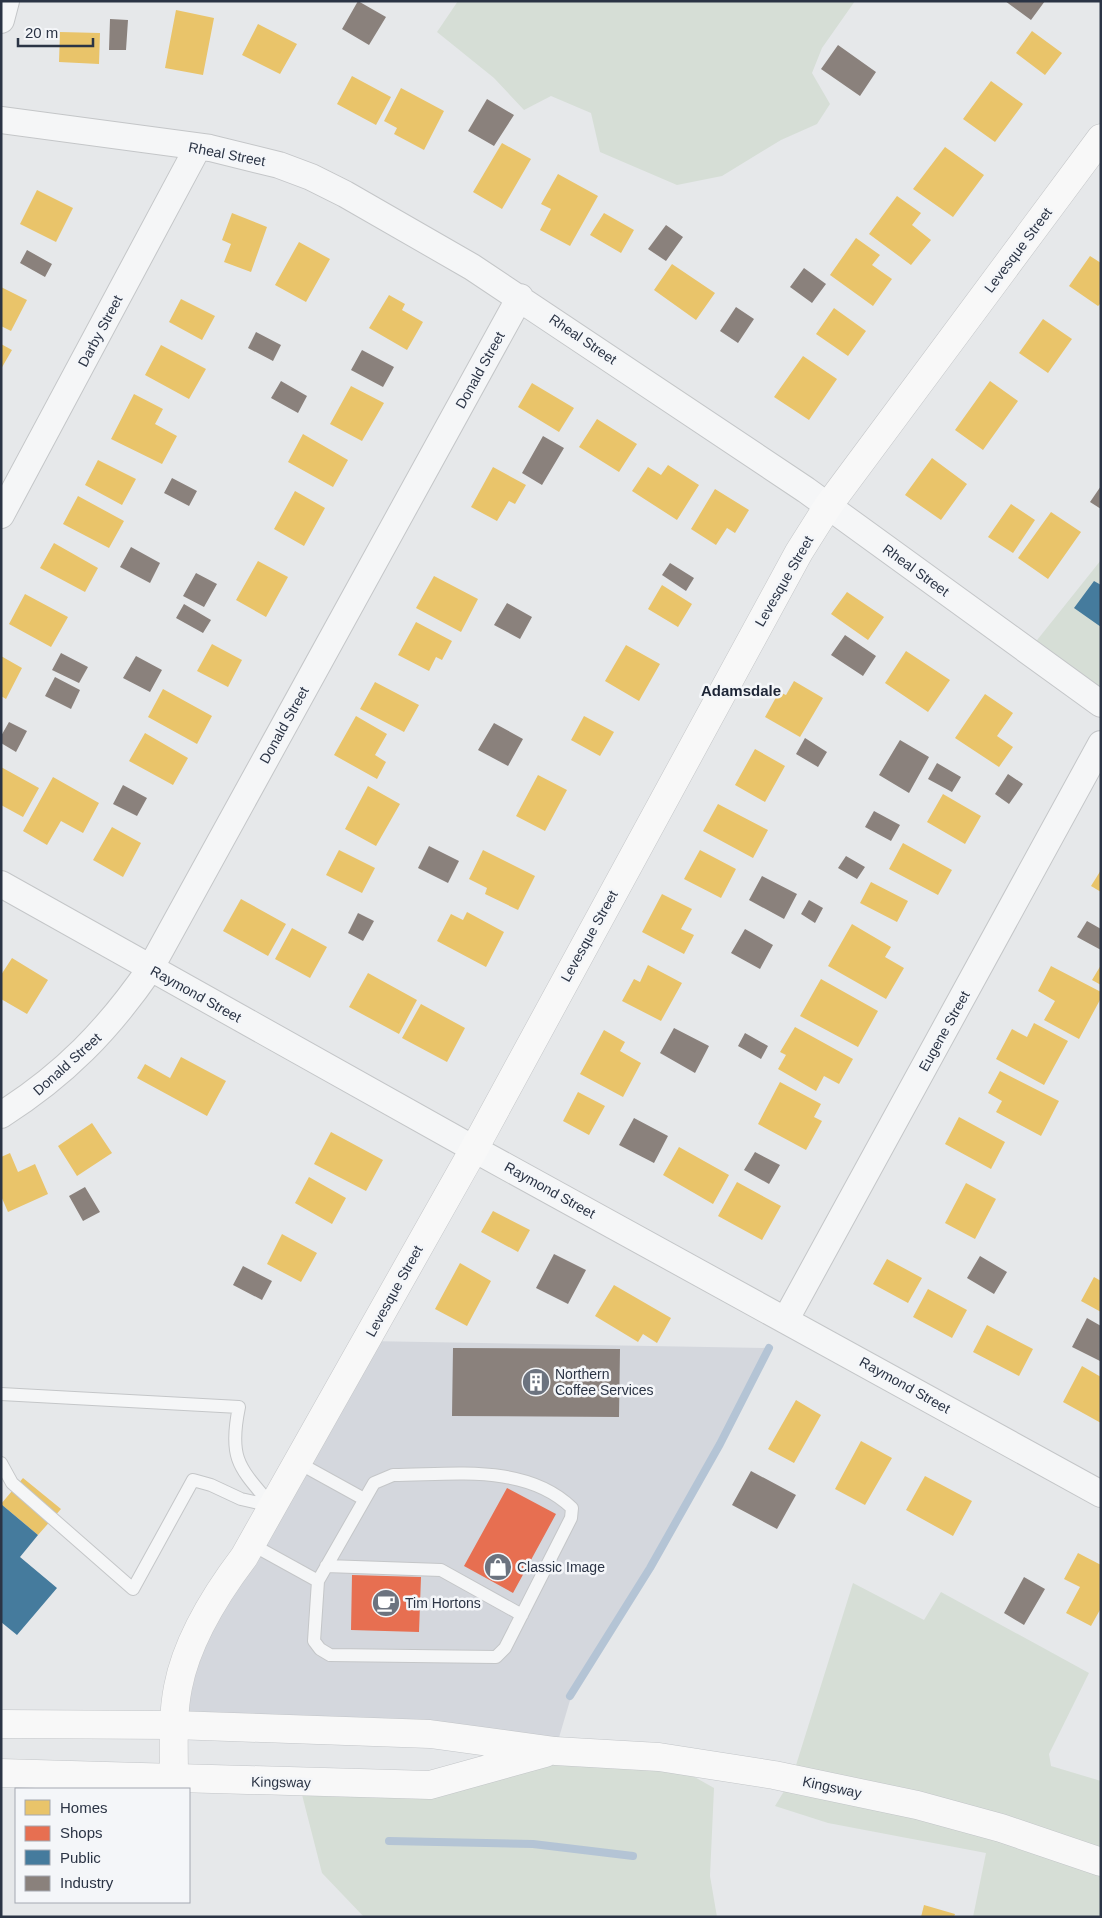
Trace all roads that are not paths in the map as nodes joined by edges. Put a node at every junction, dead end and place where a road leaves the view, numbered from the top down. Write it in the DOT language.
graph roads {
  1 [pos="6,1"];
  2 [pos="1,20"];
  3 [pos="1,120"];
  4 [pos="1101,138"];
  5 [pos="198,148"];
  6 [pos="520,297"];
  7 [pos="828,506"];
  8 [pos="1,515"];
  9 [pos="1101,704"];
  10 [pos="1101,744"];
  11 [pos="1,884"];
  12 [pos="150,968"];
  13 [pos="1,1115"];
  14 [pos="474,1148"];
  15 [pos="786,1319"];
  16 [pos="1,1394"];
  17 [pos="297,1462"];
  18 [pos="1,1463"];
  19 [pos="1101,1494"];
  20 [pos="364,1500"];
  21 [pos="272,1506"];
  22 [pos="251,1544"];
  23 [pos="326,1566"];
  24 [pos="318,1581"];
  25 [pos="522,1615"];
  26 [pos="1,1724"];
  27 [pos="174,1725"];
  28 [pos="555,1751"];
  29 [pos="1,1773"];
  30 [pos="174,1779"];
  31 [pos="1101,1862"];
  1 -- 2 [label="street"];
  3 -- 5 [label="street, Rheal Street"];
  4 -- 7 [label="street, Levesque Street"];
  5 -- 6 [label="street, Rheal Street"];
  5 -- 8 [label="street, Darby Street"];
  6 -- 7 [label="street, Rheal Street"];
  6 -- 12 [label="street, Donald Street"];
  7 -- 9 [label="street, Rheal Street"];
  7 -- 14 [label="street, Levesque Street"];
  10 -- 15 [label="street, Eugene Street"];
  11 -- 12 [label="street, Raymond Street"];
  12 -- 13 [label="street, Donald Street"];
  12 -- 14 [label="street, Raymond Street"];
  14 -- 15 [label="street, Raymond Street"];
  14 -- 17 [label="street, Levesque Street"];
  15 -- 19 [label="street, Raymond Street"];
  16 -- 21 [label="lane"];
  17 -- 20 [label="lane"];
  17 -- 21 [label="street, Levesque Street"];
  18 -- 21 [label="lane"];
  20 -- 23 [label="lane"];
  20 -- 25 [label="lane"];
  21 -- 22 [label="street, Levesque Street"];
  22 -- 24 [label="lane"];
  22 -- 27 [label="street, Levesque Street"];
  23 -- 24 [label="lane"];
  23 -- 25 [label="lane"];
  24 -- 25 [label="lane"];
  26 -- 27 [label="street, Kingsway"];
  27 -- 28 [label="street, Kingsway"];
  27 -- 30 [label="street, Levesque Street"];
  28 -- 30 [label="street, Kingsway"];
  28 -- 31 [label="street, Kingsway"];
  29 -- 30 [label="street, Kingsway"];
}
